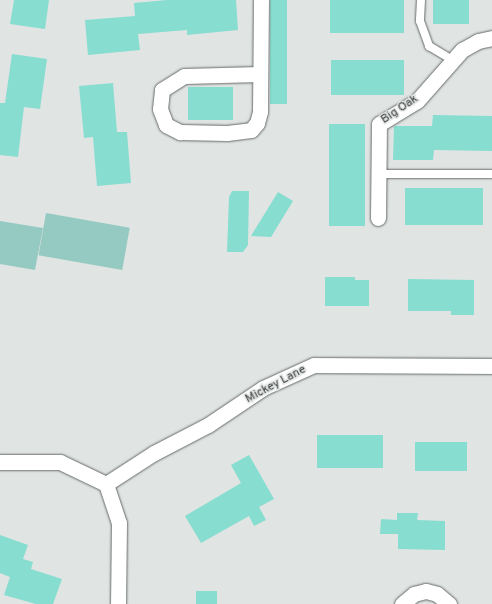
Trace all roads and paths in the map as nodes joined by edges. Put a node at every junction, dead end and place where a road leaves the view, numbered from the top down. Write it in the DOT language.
graph roads {
  1 [pos="261,0"];
  2 [pos="421,0"];
  3 [pos="492,38"];
  4 [pos="454,61"];
  5 [pos="260,74"];
  6 [pos="378,174"];
  7 [pos="492,174"];
  8 [pos="378,218"];
  9 [pos="492,366"];
  10 [pos="0,462"];
  11 [pos="106,484"];
  12 [pos="118,604"];
  13 [pos="402,604"];
  14 [pos="449,604"];
  1 -- 5 [label="street"];
  2 -- 4 [label="lane"];
  3 -- 4 [label="street, Big Oak"];
  4 -- 6 [label="street, Big Oak"];
  5 -- 5 [label="street"];
  6 -- 7 [label="lane"];
  6 -- 8 [label="street, Big Oak"];
  9 -- 11 [label="street, Mickey Lane"];
  10 -- 11 [label="street"];
  11 -- 12 [label="street"];
  13 -- 14 [label="street"];
}
